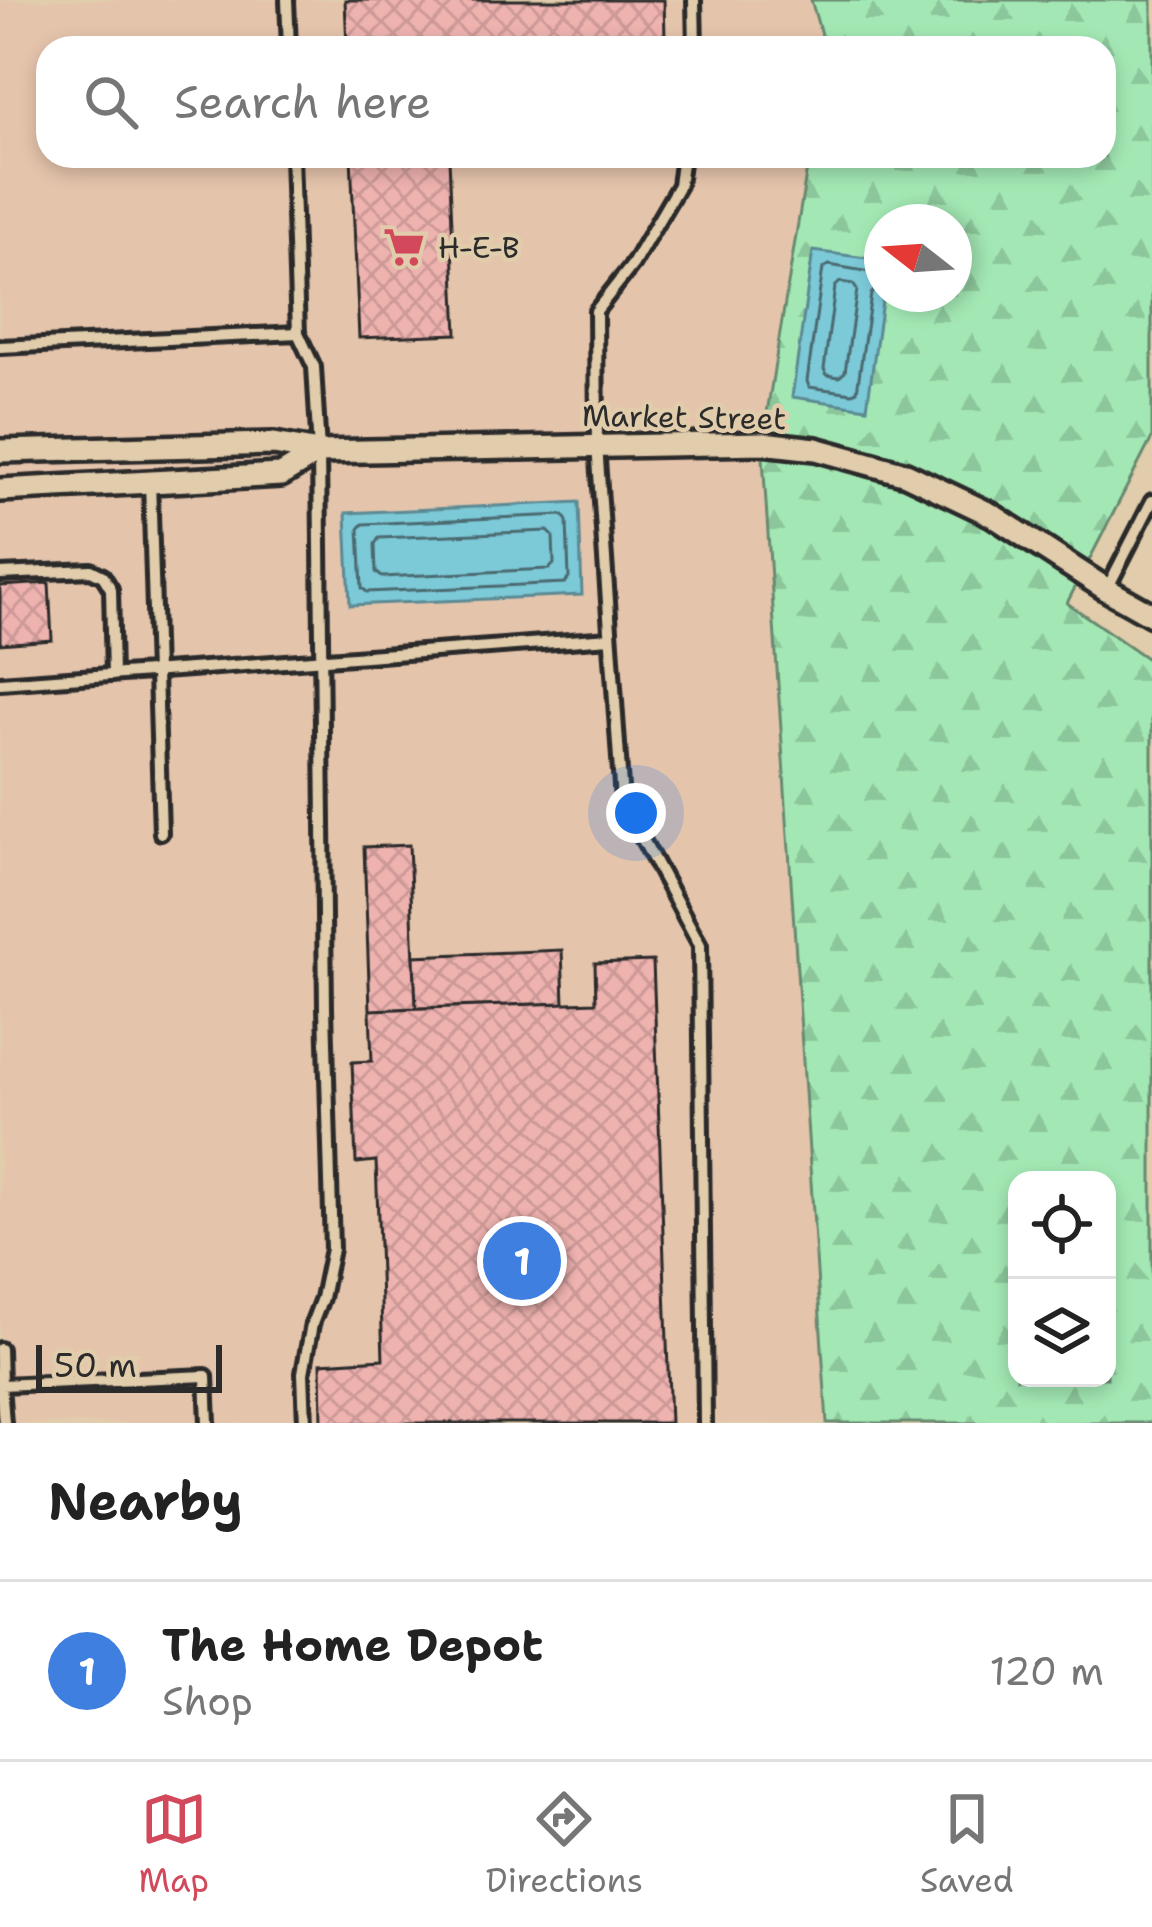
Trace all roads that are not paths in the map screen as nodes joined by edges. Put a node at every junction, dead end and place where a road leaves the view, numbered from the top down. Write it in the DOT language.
graph roads {
  1 [pos="287,0"];
  2 [pos="694,0"];
  3 [pos="288,36"];
  4 [pos="695,36"];
  5 [pos="292,168"];
  6 [pos="681,168"];
  7 [pos="298,333"];
  8 [pos="0,346"];
  9 [pos="597,445"];
  10 [pos="0,451"];
  11 [pos="319,452"];
  12 [pos="150,481"];
  13 [pos="0,490"];
  14 [pos="1151,507"];
  15 [pos="0,574"];
  16 [pos="1106,589"];
  17 [pos="1152,615"];
  18 [pos="610,638"];
  19 [pos="322,659"];
  20 [pos="156,671"];
  21 [pos="113,675"];
  22 [pos="0,683"];
  23 [pos="161,833"];
  24 [pos="0,1349"];
  25 [pos="2,1385"];
  26 [pos="4,1423"];
  27 [pos="208,1423"];
  28 [pos="305,1423"];
  29 [pos="705,1423"];
  1 -- 3 [label="lane"];
  2 -- 4 [label="lane"];
  5 -- 7 [label="lane"];
  6 -- 9 [label="lane"];
  7 -- 8 [label="lane"];
  7 -- 11 [label="lane"];
  9 -- 11 [label="street, Market Street"];
  9 -- 16 [label="street, Market Street"];
  9 -- 18 [label="lane"];
  10 -- 11 [label="street, Market Street"];
  11 -- 12 [label="street, Market Street"];
  11 -- 19 [label="lane"];
  12 -- 13 [label="street, Market Street"];
  12 -- 20 [label="lane"];
  14 -- 16 [label="lane"];
  15 -- 21 [label="lane"];
  16 -- 17 [label="street, Market Street"];
  18 -- 19 [label="lane"];
  18 -- 29 [label="lane"];
  19 -- 20 [label="lane"];
  19 -- 28 [label="lane"];
  20 -- 21 [label="lane"];
  20 -- 23 [label="lane"];
  21 -- 22 [label="lane"];
  24 -- 25 [label="lane"];
  25 -- 26 [label="lane"];
  25 -- 27 [label="lane"];
}
